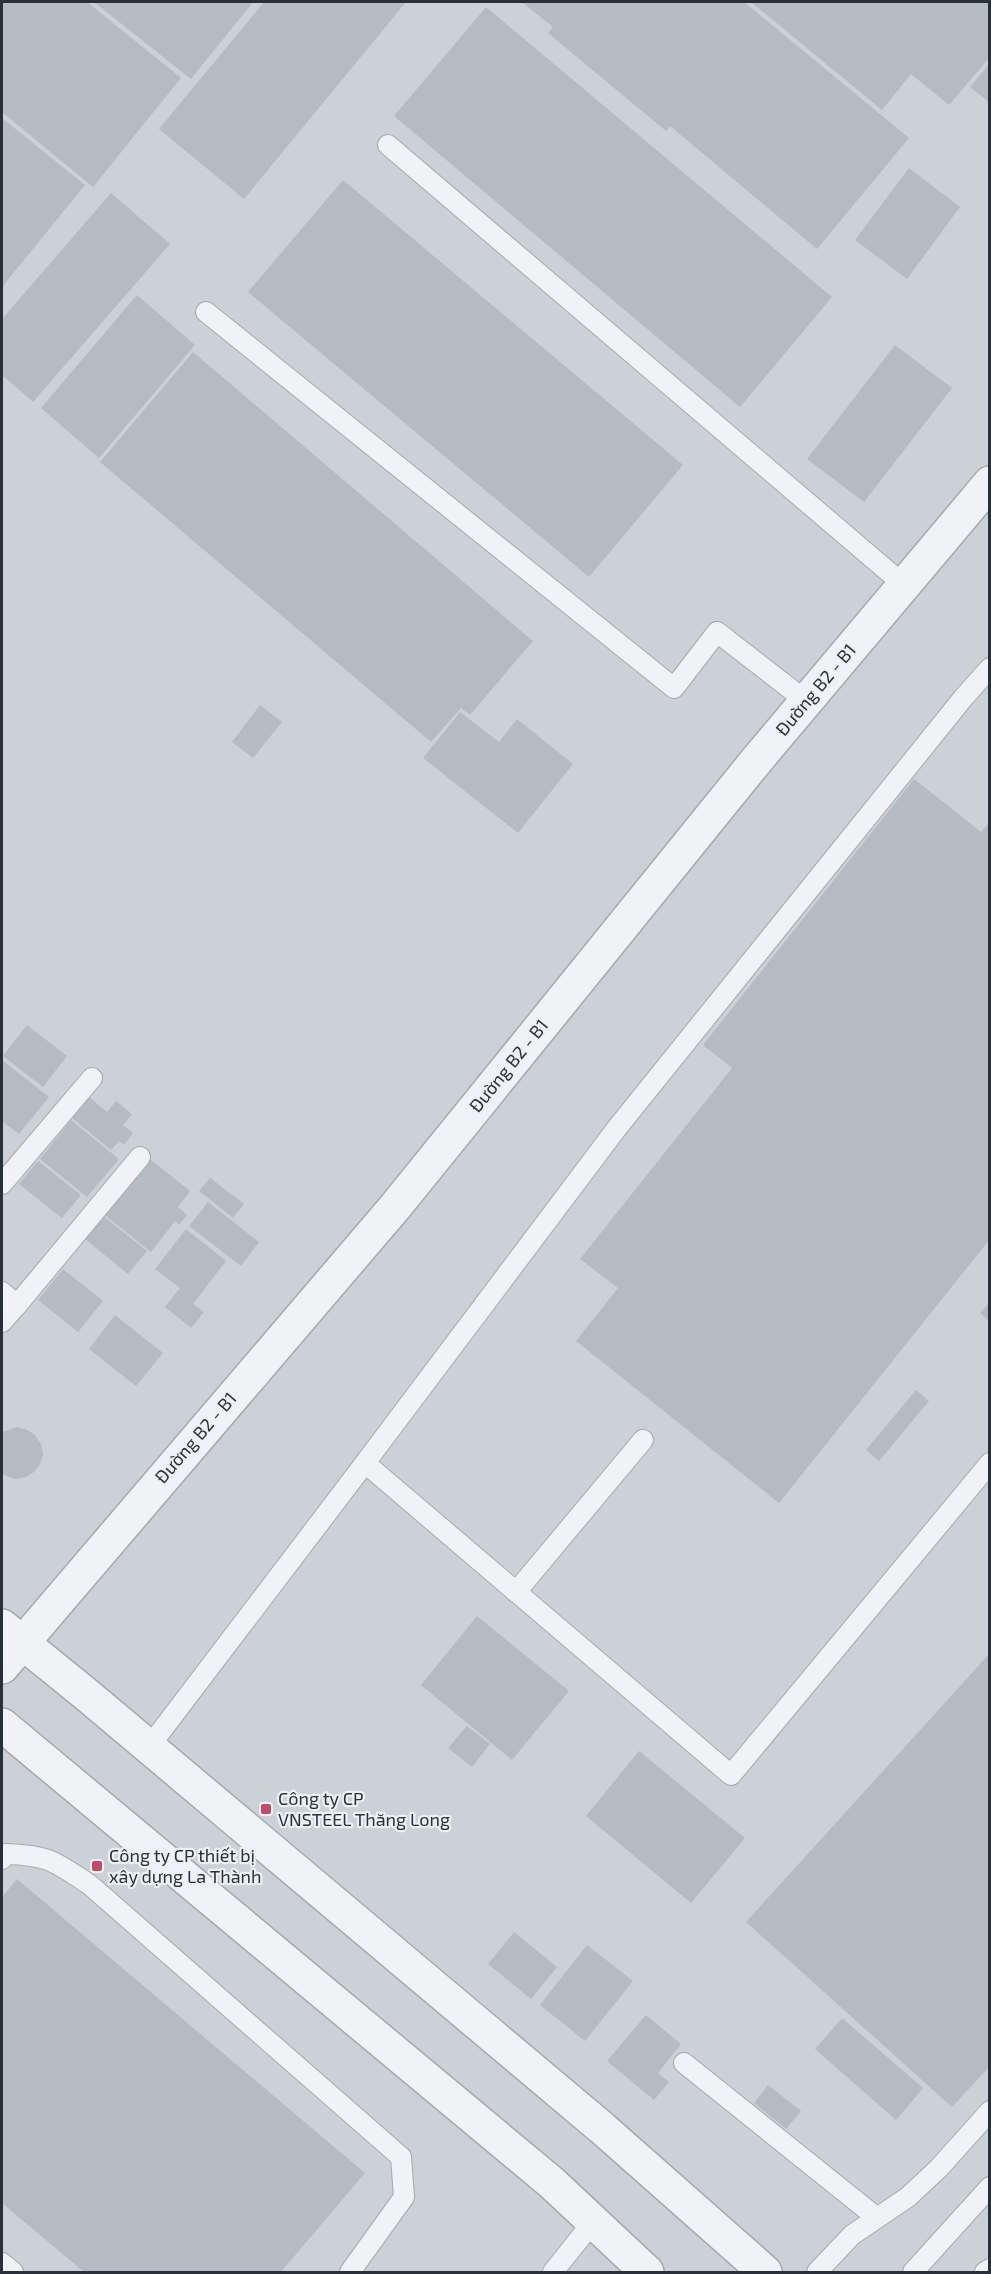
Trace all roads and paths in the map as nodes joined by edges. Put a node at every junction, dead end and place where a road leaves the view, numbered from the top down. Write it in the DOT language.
graph roads {
  1 [pos="388,145"];
  2 [pos="206,312"];
  3 [pos="990,483"];
  4 [pos="904,585"];
  5 [pos="990,668"];
  6 [pos="806,701"];
  7 [pos="92,1078"];
  8 [pos="140,1157"];
  9 [pos="2,1184"];
  10 [pos="2,1292"];
  11 [pos="17,1305"];
  12 [pos="2,1322"];
  13 [pos="643,1440"];
  14 [pos="366,1463"];
  15 [pos="990,1463"];
  16 [pos="516,1592"];
  17 [pos="8,1645"];
  18 [pos="2,1725"];
  19 [pos="149,1747"];
  20 [pos="2,1859"];
  21 [pos="684,2063"];
  22 [pos="990,2111"];
  23 [pos="990,2187"];
  24 [pos="876,2217"];
  25 [pos="592,2223"];
  26 [pos="2,2263"];
  27 [pos="990,2269"];
  28 [pos="13,2272"];
  29 [pos="350,2272"];
  30 [pos="554,2272"];
  31 [pos="647,2272"];
  32 [pos="765,2272"];
  33 [pos="817,2272"];
  34 [pos="913,2272"];
  35 [pos="985,2272"];
  1 -- 4 [label="lane"];
  2 -- 6 [label="lane"];
  3 -- 4 [label="street, Đường B2 - B1"];
  4 -- 6 [label="street, Đường B2 - B1"];
  5 -- 14 [label="lane"];
  6 -- 17 [label="street, Đường B2 - B1"];
  7 -- 9 [label="lane"];
  8 -- 11 [label="lane"];
  10 -- 11 [label="lane"];
  11 -- 12 [label="lane"];
  13 -- 16 [label="lane"];
  14 -- 16 [label="lane"];
  14 -- 19 [label="lane"];
  15 -- 16 [label="lane"];
  17 -- 19 [label="street"];
  18 -- 25 [label="street"];
  19 -- 32 [label="street"];
  20 -- 29 [label="lane"];
  21 -- 24 [label="lane"];
  22 -- 24 [label="lane"];
  23 -- 34 [label="lane"];
  24 -- 33 [label="lane"];
  25 -- 30 [label="lane"];
  25 -- 31 [label="street"];
  26 -- 28 [label="lane"];
  27 -- 35 [label="lane"];
}
